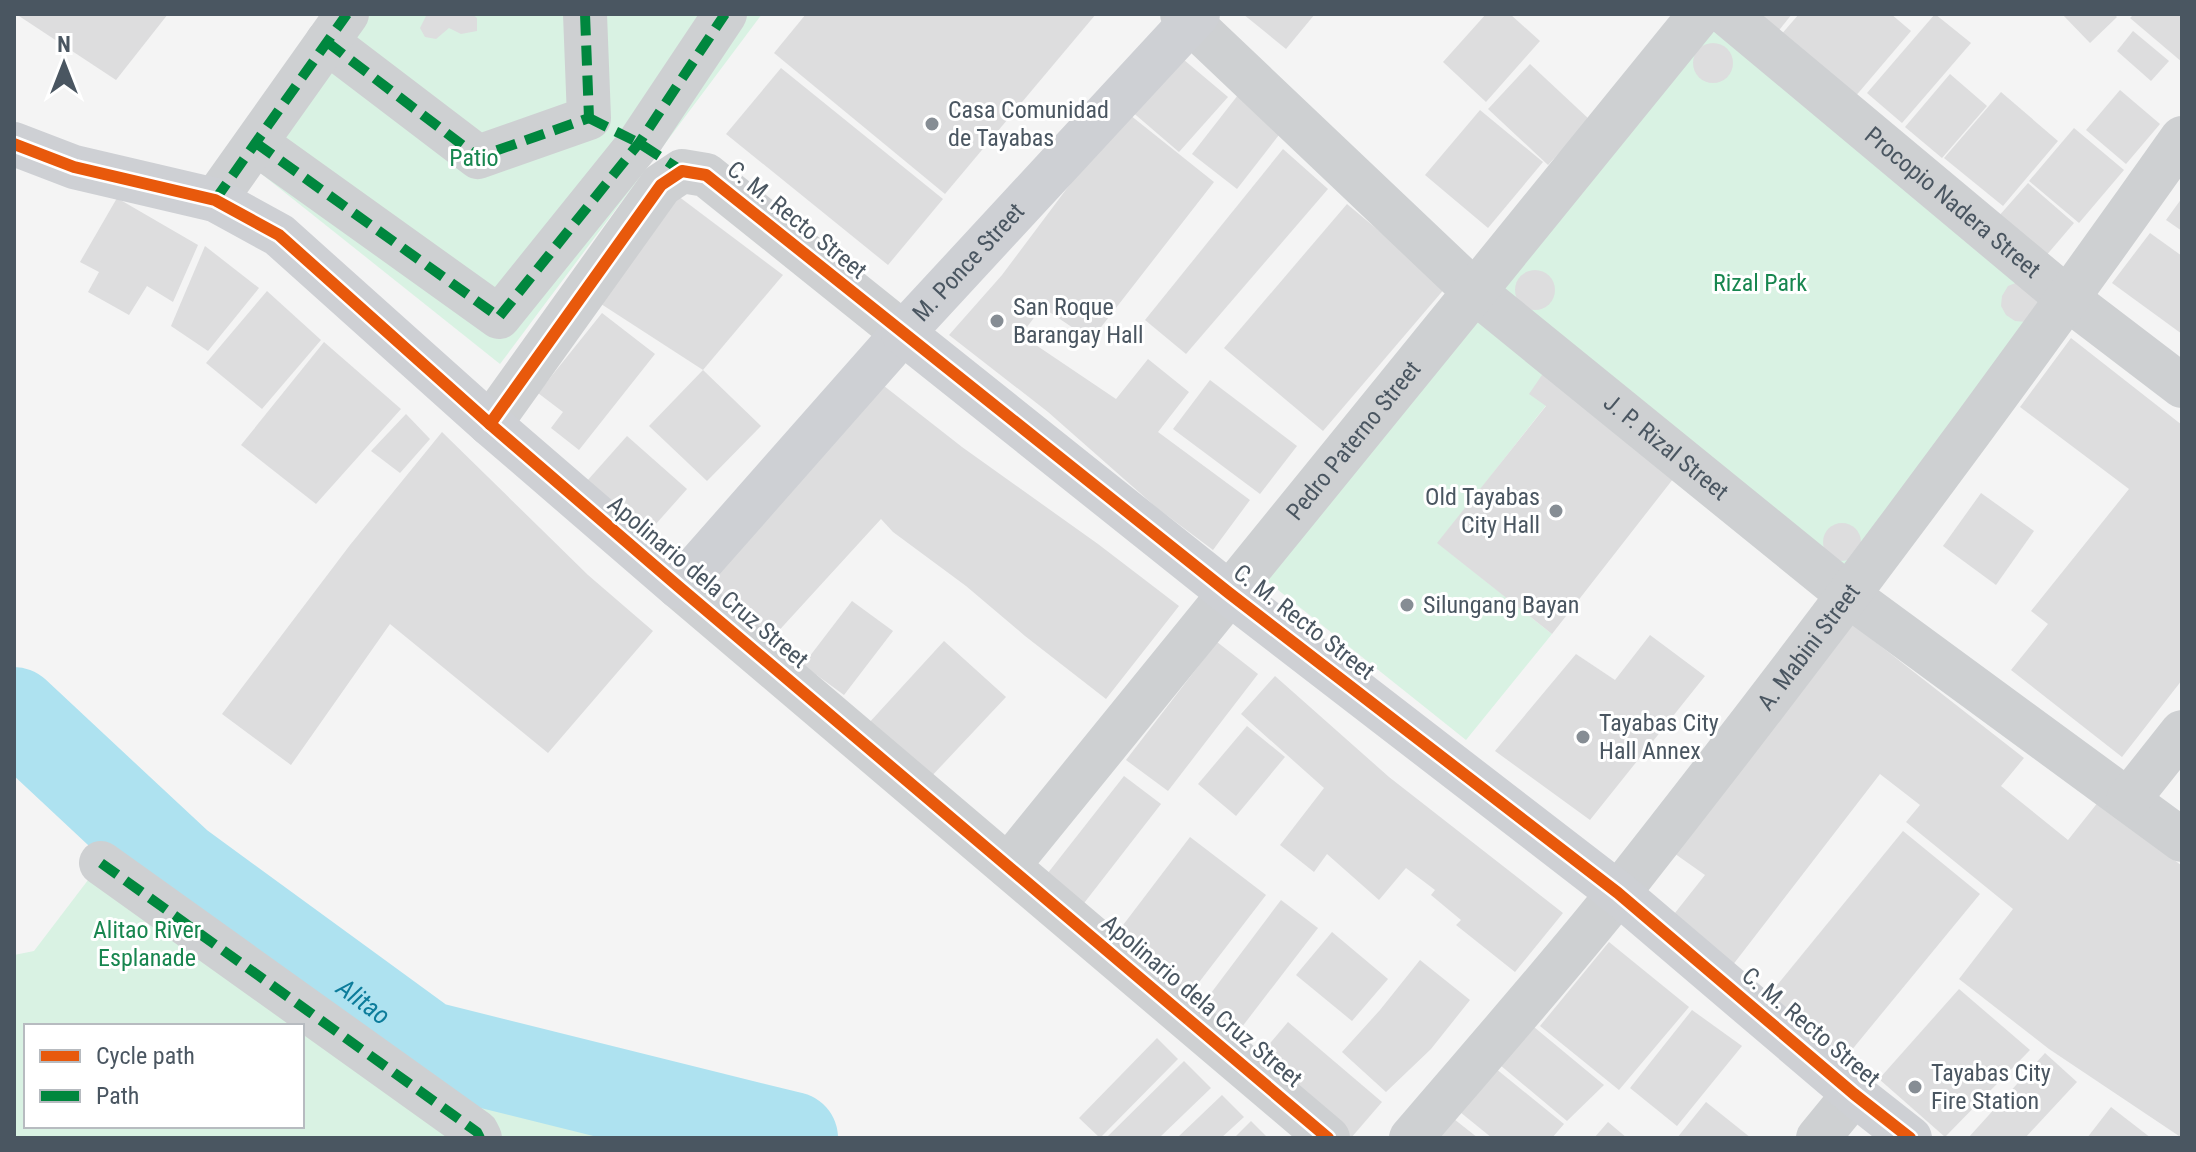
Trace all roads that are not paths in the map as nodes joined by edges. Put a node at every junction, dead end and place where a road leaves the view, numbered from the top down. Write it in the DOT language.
graph roads {
  1 [pos="585,14"];
  2 [pos="725,14"];
  3 [pos="1700,14"];
  4 [pos="1727,14"];
  5 [pos="1191,17"];
  6 [pos="337,28"];
  7 [pos="589,118"];
  8 [pos="2182,138"];
  9 [pos="256,143"];
  10 [pos="639,143"];
  11 [pos="14,144"];
  12 [pos="672,178"];
  13 [pos="215,200"];
  14 [pos="1475,292"];
  15 [pos="2068,299"];
  16 [pos="903,333"];
  17 [pos="2182,386"];
  18 [pos="490,424"];
  19 [pos="679,587"];
  20 [pos="1229,593"];
  21 [pos="1848,595"];
  22 [pos="2182,732"];
  23 [pos="2128,800"];
  24 [pos="2182,840"];
  25 [pos="101,863"];
  26 [pos="1008,866"];
  27 [pos="1618,893"];
  28 [pos="1854,1094"];
  29 [pos="480,1138"];
  30 [pos="1328,1138"];
  31 [pos="1411,1138"];
  32 [pos="1818,1138"];
  33 [pos="1910,1138"];
  1 -- 7 [label="street"];
  2 -- 10 [label="street"];
  3 -- 14 [label="street, Pedro Paterno Street"];
  4 -- 15 [label="street, Procopio Nadera Street"];
  5 -- 14 [label="street, J. P. Rizal Street"];
  5 -- 16 [label="street, M. Ponce Street"];
  6 -- 7 [label="street"];
  6 -- 9 [label="street"];
  7 -- 10 [label="street, C. M. Recto Street"];
  8 -- 15 [label="street, A. Mabini Street"];
  9 -- 10 [label="street"];
  9 -- 13 [label="street"];
  10 -- 12 [label="street, C. M. Recto Street"];
  11 -- 13 [label="street, Apolinario dela Cruz Street"];
  12 -- 16 [label="street, C. M. Recto Street"];
  12 -- 18 [label="street"];
  13 -- 18 [label="street, Apolinario dela Cruz Street"];
  14 -- 20 [label="street, Pedro Paterno Street"];
  14 -- 21 [label="street, J. P. Rizal Street"];
  15 -- 17 [label="street, Procopio Nadera Street"];
  15 -- 21 [label="street, A. Mabini Street"];
  16 -- 19 [label="street, M. Ponce Street"];
  16 -- 20 [label="street, C. M. Recto Street"];
  18 -- 19 [label="street, Apolinario dela Cruz Street"];
  19 -- 26 [label="street, Apolinario dela Cruz Street"];
  20 -- 26 [label="street, Pedro Paterno Street"];
  20 -- 27 [label="street, C. M. Recto Street"];
  21 -- 23 [label="street, J. P. Rizal Street"];
  21 -- 27 [label="street, A. Mabini Street"];
  22 -- 23 [label="street"];
  23 -- 24 [label="street, J. P. Rizal Street"];
  25 -- 29 [label="street"];
  26 -- 30 [label="street, Apolinario dela Cruz Street"];
  27 -- 28 [label="street, C. M. Recto Street"];
  27 -- 31 [label="street, A. Mabini Street"];
  28 -- 32 [label="street"];
  28 -- 33 [label="street, C. M. Recto Street"];
}
